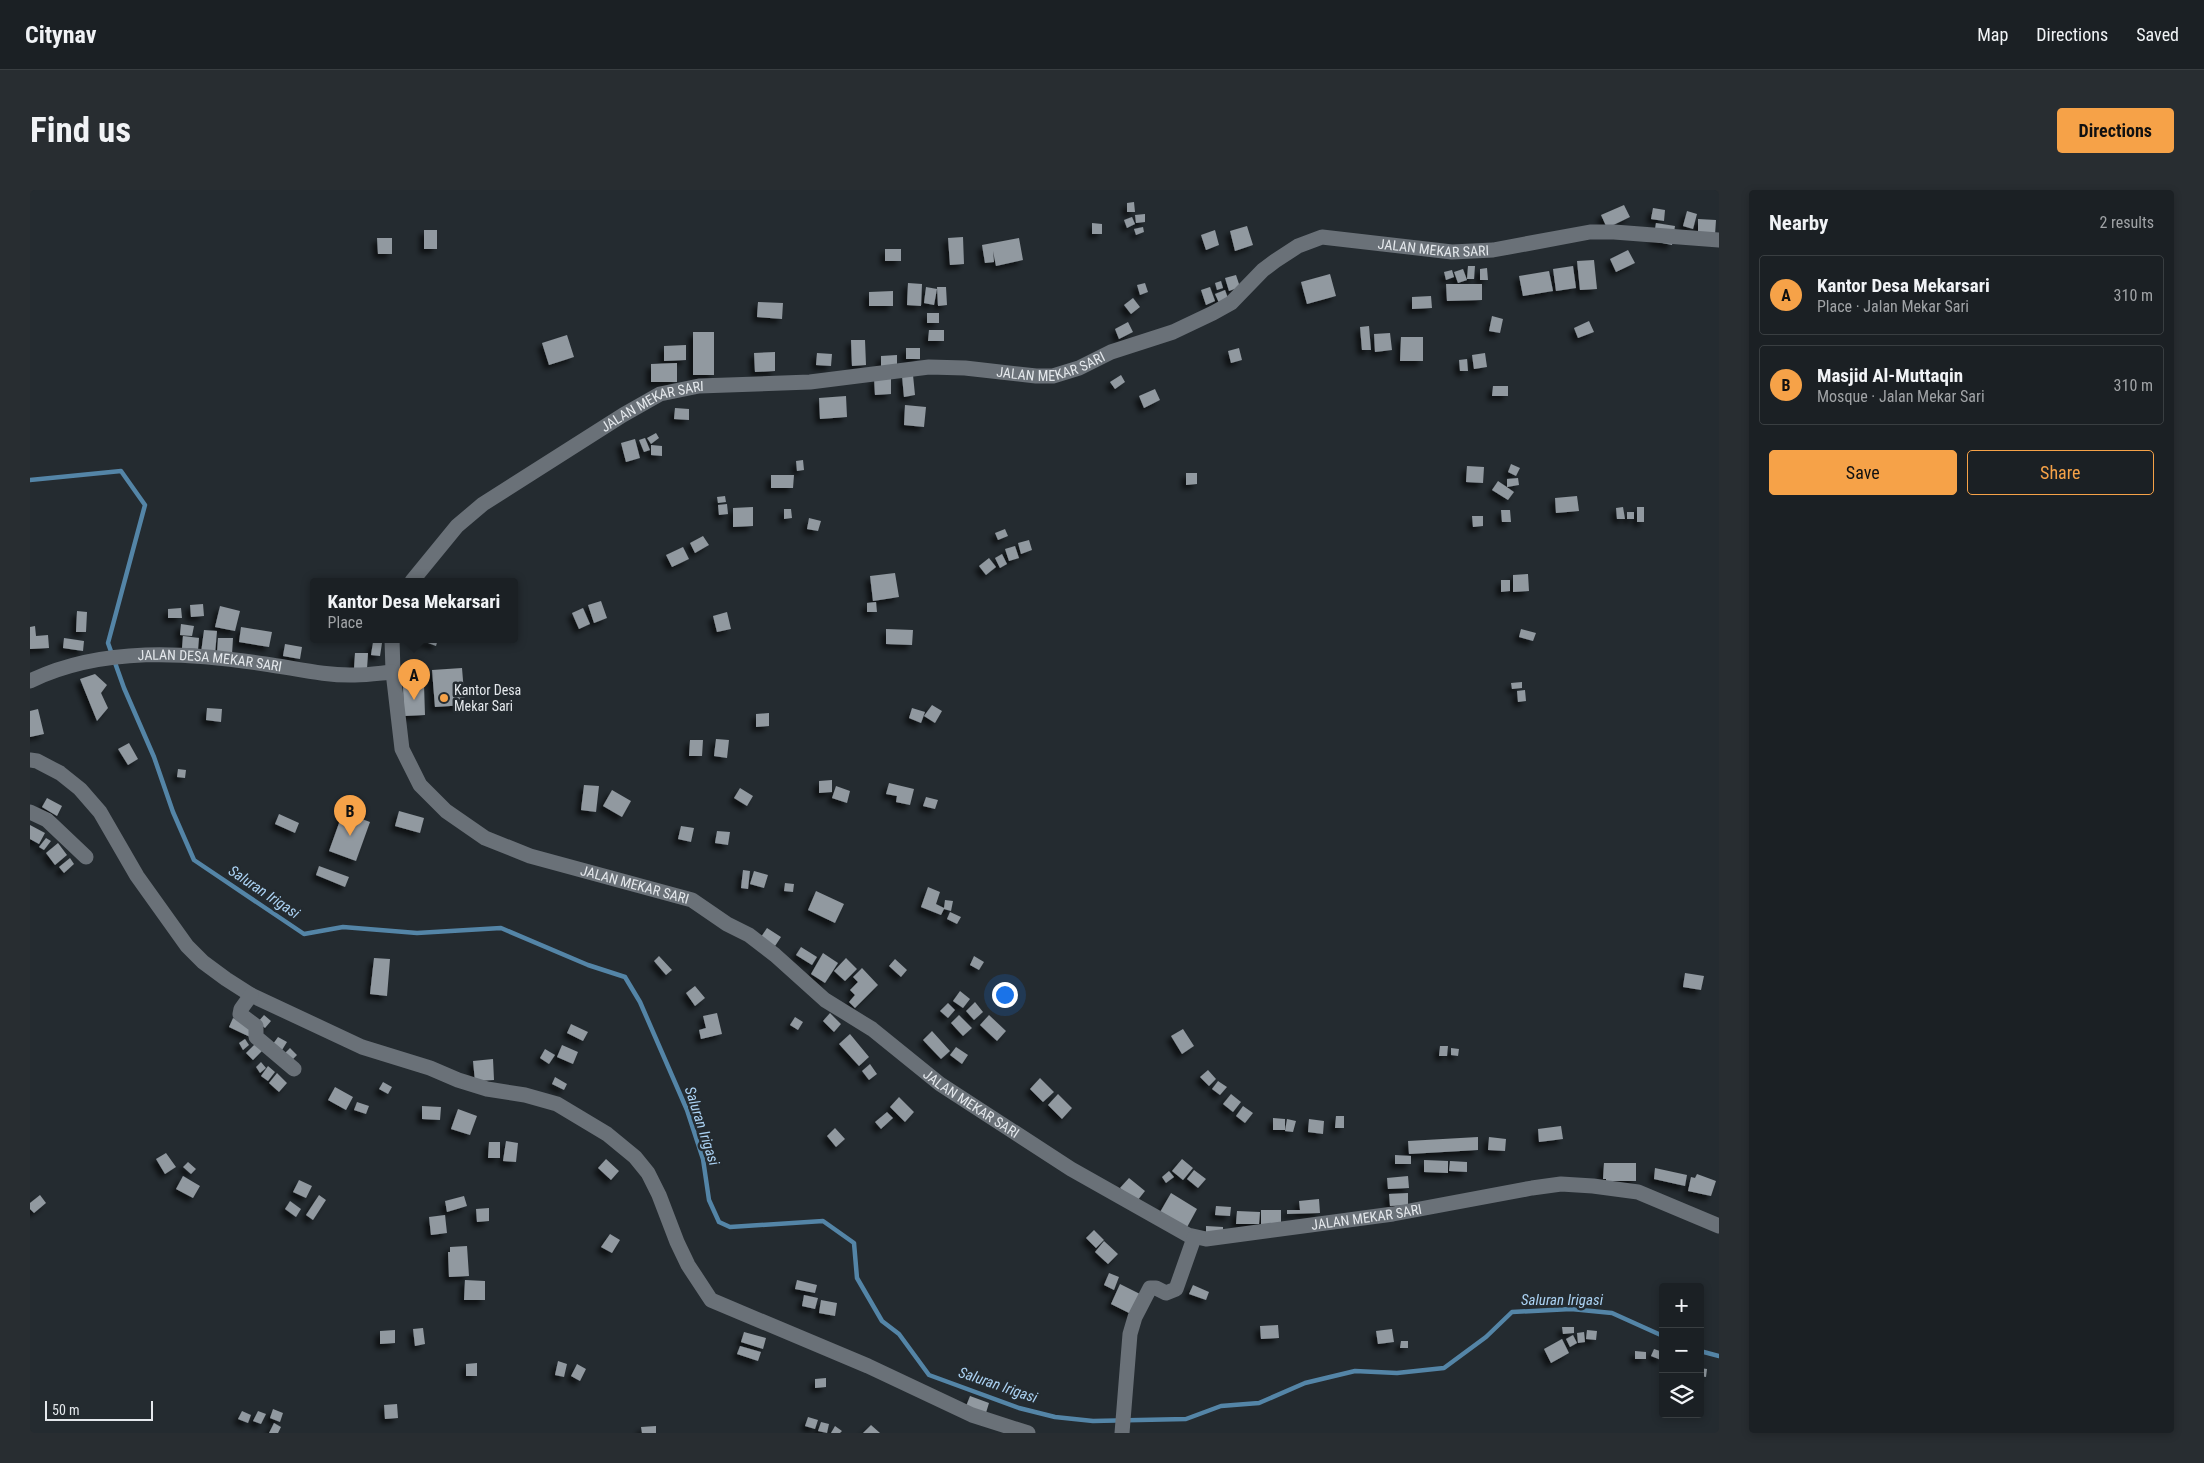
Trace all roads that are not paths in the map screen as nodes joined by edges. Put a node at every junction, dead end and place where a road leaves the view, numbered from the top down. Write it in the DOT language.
graph roads {
  1 [pos="1719,240"];
  2 [pos="414,578"];
  3 [pos="392,643"];
  4 [pos="393,672"];
  5 [pos="30,681"];
  6 [pos="30,760"];
  7 [pos="30,812"];
  8 [pos="86,857"];
  9 [pos="250,995"];
  10 [pos="294,1069"];
  11 [pos="1719,1226"];
  12 [pos="1194,1238"];
  13 [pos="1124,1424"];
  14 [pos="1028,1433"];
  1 -- 2 [label="street, JALAN MEKAR SARI"];
  3 -- 4 [label="street, JALAN MEKAR SARI"];
  4 -- 5 [label="street, JALAN DESA MEKAR SARI"];
  4 -- 12 [label="street, JALAN MEKAR SARI"];
  6 -- 9 [label="street"];
  7 -- 8 [label="street"];
  9 -- 10 [label="street"];
  9 -- 14 [label="street"];
  11 -- 12 [label="street, JALAN MEKAR SARI"];
  12 -- 13 [label="street"];
}
